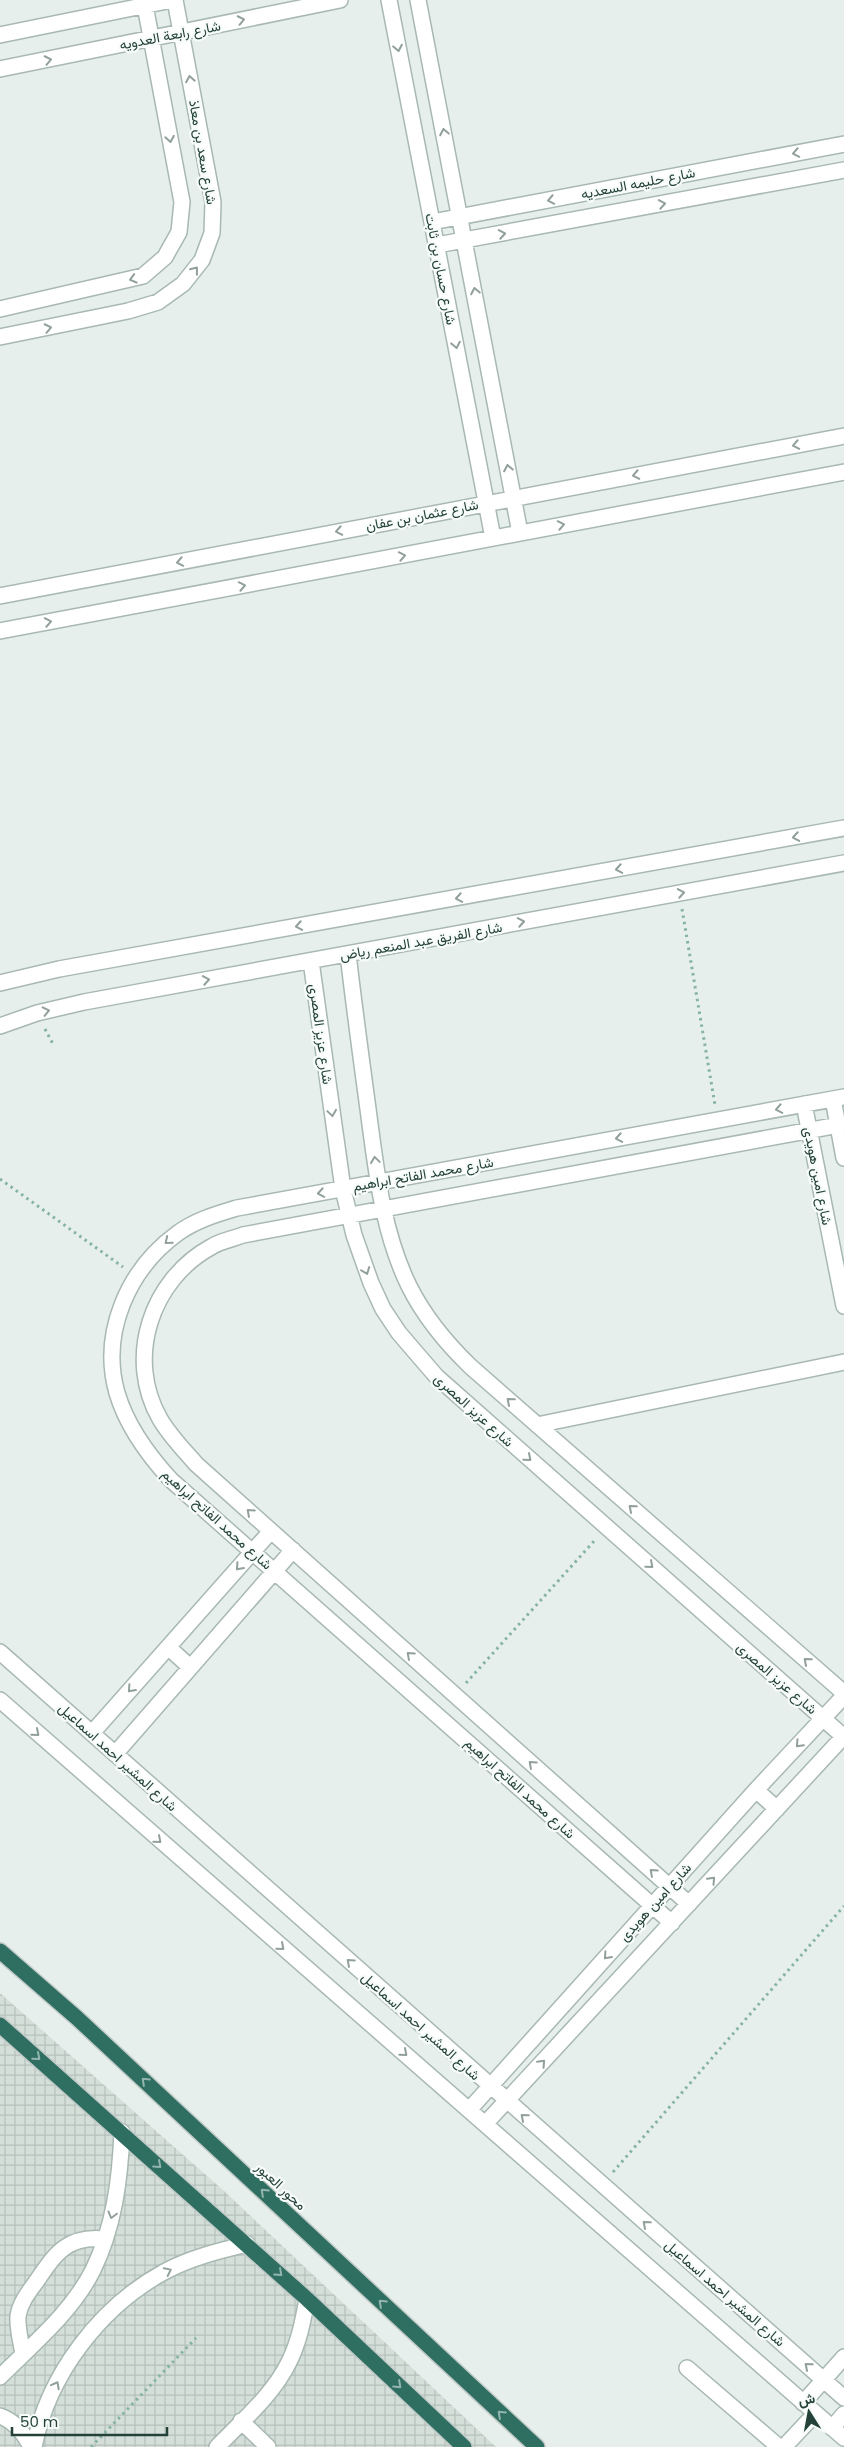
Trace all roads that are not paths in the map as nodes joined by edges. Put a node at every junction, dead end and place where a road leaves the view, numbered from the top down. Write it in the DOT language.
graph roads {
  1 [pos="172,0"];
  2 [pos="176,0"];
  3 [pos="340,0"];
  4 [pos="389,0"];
  5 [pos="418,0"];
  6 [pos="144,2"];
  7 [pos="182,32"];
  8 [pos="0,35"];
  9 [pos="151,38"];
  10 [pos="0,69"];
  11 [pos="844,144"];
  12 [pos="844,170"];
  13 [pos="460,217"];
  14 [pos="432,222"];
  15 [pos="465,240"];
  16 [pos="437,245"];
  17 [pos="0,309"];
  18 [pos="0,337"];
  19 [pos="844,436"];
  20 [pos="844,472"];
  21 [pos="514,498"];
  22 [pos="486,503"];
  23 [pos="520,533"];
  24 [pos="493,538"];
  25 [pos="0,596"];
  26 [pos="0,631"];
  27 [pos="844,828"];
  28 [pos="844,863"];
  29 [pos="348,954"];
  30 [pos="311,961"];
  31 [pos="0,983"];
  32 [pos="0,1026"];
  33 [pos="838,1098"];
  34 [pos="804,1104"];
  35 [pos="841,1125"];
  36 [pos="809,1131"];
  37 [pos="844,1158"];
  38 [pos="378,1182"];
  39 [pos="343,1189"];
  40 [pos="383,1209"];
  41 [pos="348,1215"];
  42 [pos="844,1306"];
  43 [pos="844,1362"];
  44 [pos="538,1425"];
  45 [pos="271,1531"];
  46 [pos="293,1550"];
  47 [pos="253,1552"];
  48 [pos="274,1571"];
  49 [pos="168,1647"];
  50 [pos="0,1652"];
  51 [pos="190,1668"];
  52 [pos="844,1695"];
  53 [pos="0,1700"];
  54 [pos="823,1718"];
  55 [pos="92,1733"];
  56 [pos="844,1736"];
  57 [pos="115,1754"];
  58 [pos="756,1790"];
  59 [pos="777,1809"];
  60 [pos="598,1823"];
  61 [pos="581,1842"];
  62 [pos="670,1886"];
  63 [pos="689,1904"];
  64 [pos="652,1906"];
  65 [pos="672,1923"];
  66 [pos="0,1951"];
  67 [pos="0,2025"];
  68 [pos="0,2038"];
  69 [pos="20,2043"];
  70 [pos="490,2087"];
  71 [pos="506,2101"];
  72 [pos="469,2110"];
  73 [pos="485,2124"];
  74 [pos="122,2132"];
  75 [pos="105,2239"];
  76 [pos="246,2244"];
  77 [pos="307,2299"];
  78 [pos="23,2354"];
  79 [pos="844,2357"];
  80 [pos="687,2368"];
  81 [pos="0,2377"];
  82 [pos="824,2380"];
  83 [pos="844,2398"];
  84 [pos="803,2403"];
  85 [pos="815,2414"];
  86 [pos="844,2414"];
  87 [pos="0,2416"];
  88 [pos="241,2422"];
  89 [pos="832,2428"];
  90 [pos="844,2438"];
  91 [pos="32,2447"];
  92 [pos="217,2447"];
  93 [pos="268,2447"];
  94 [pos="464,2447"];
  95 [pos="537,2447"];
  96 [pos="779,2447"];
  97 [pos="784,2447"];
  1 -- 6 [label="street"];
  2 -- 7 [label="street, شارع سعد بن معاذ"];
  7 -- 3 [label="street, شارع رابعة العدويه, one-way"];
  4 -- 14 [label="street, شارع حسان بن ثابت, one-way"];
  13 -- 5 [label="street, شارع حسان بن ثابت, one-way"];
  6 -- 8 [label="street"];
  6 -- 9 [label="street"];
  7 -- 9 [label="street, شارع رابعة العدويه"];
  18 -- 7 [label="street, شارع سعد بن معاذ, one-way"];
  10 -- 9 [label="street, شارع رابعة العدويه, one-way"];
  9 -- 17 [label="street, one-way"];
  11 -- 13 [label="street, شارع حليمه السعديه, one-way"];
  15 -- 12 [label="street, شارع حليمه السعديه, one-way"];
  13 -- 14 [label="street, شارع حليمه السعديه"];
  13 -- 15 [label="street, شارع حسان بن ثابت"];
  14 -- 16 [label="street, شارع حسان بن ثابت"];
  15 -- 16 [label="street, شارع حليمه السعديه"];
  21 -- 15 [label="street, شارع حسان بن ثابت, one-way"];
  16 -- 22 [label="street, شارع حسان بن ثابت, one-way"];
  19 -- 21 [label="street, شارع عثمان بن عفان, one-way"];
  23 -- 20 [label="street, one-way"];
  21 -- 22 [label="street, شارع عثمان بن عفان"];
  21 -- 23 [label="street, شارع حسان بن ثابت"];
  22 -- 24 [label="street, شارع حسان بن ثابت"];
  22 -- 25 [label="street, شارع عثمان بن عفان, one-way"];
  23 -- 24 [label="street"];
  26 -- 24 [label="street, one-way"];
  27 -- 31 [label="street, one-way"];
  29 -- 28 [label="street, شارع الفريق عبد المنعم رياض, one-way"];
  29 -- 30 [label="street, شارع الفريق عبد المنعم رياض"];
  38 -- 29 [label="street, one-way"];
  32 -- 30 [label="street, شارع الفريق عبد المنعم رياض, one-way"];
  30 -- 39 [label="street, شارع عزيز المصرى, one-way"];
  33 -- 34 [label="street, شارع محمد الفاتح ابراهيم"];
  33 -- 35 [label="street, شارع امين هويدى"];
  34 -- 36 [label="street, شارع امين هويدى"];
  34 -- 38 [label="street, شارع محمد الفاتح ابراهيم, one-way"];
  35 -- 36 [label="street, شارع محمد الفاتح ابراهيم"];
  35 -- 37 [label="street, شارع امين هويدى"];
  36 -- 40 [label="street, شارع محمد الفاتح ابراهيم"];
  36 -- 42 [label="street, شارع امين هويدى"];
  38 -- 39 [label="street, شارع محمد الفاتح ابراهيم"];
  38 -- 40 [label="street"];
  39 -- 41 [label="street, شارع عزيز المصرى"];
  39 -- 47 [label="street, شارع محمد الفاتح ابراهيم, one-way"];
  40 -- 41 [label="street, شارع محمد الفاتح ابراهيم"];
  44 -- 40 [label="street, one-way"];
  45 -- 41 [label="street, شارع محمد الفاتح ابراهيم, one-way"];
  41 -- 54 [label="street, شارع عزيز المصرى, one-way"];
  43 -- 44 [label="street"];
  52 -- 44 [label="street, one-way"];
  45 -- 46 [label="street, شارع محمد الفاتح ابراهيم"];
  45 -- 47 [label="street"];
  46 -- 48 [label="street"];
  60 -- 46 [label="street, شارع محمد الفاتح ابراهيم, one-way"];
  47 -- 48 [label="street, شارع محمد الفاتح ابراهيم"];
  47 -- 49 [label="street, one-way"];
  48 -- 51 [label="street"];
  48 -- 61 [label="street, شارع محمد الفاتح ابراهيم"];
  49 -- 51 [label="street"];
  49 -- 55 [label="street, one-way"];
  50 -- 55 [label="street, شارع المشير احمد اسماعيل"];
  51 -- 57 [label="street"];
  52 -- 54 [label="street, شارع امين هويدى"];
  53 -- 72 [label="street, one-way"];
  54 -- 56 [label="street, شارع عزيز المصرى"];
  54 -- 58 [label="street, شارع امين هويدى, one-way"];
  55 -- 57 [label="street, شارع المشير احمد اسماعيل"];
  56 -- 59 [label="street, شارع امين هويدى"];
  70 -- 57 [label="street, شارع المشير احمد اسماعيل, one-way"];
  58 -- 59 [label="street"];
  58 -- 62 [label="street, شارع امين هويدى"];
  63 -- 59 [label="street, شارع امين هويدى, one-way"];
  60 -- 61 [label="street"];
  62 -- 60 [label="street, شارع محمد الفاتح ابراهيم, one-way"];
  61 -- 64 [label="street, شارع محمد الفاتح ابراهيم"];
  62 -- 63 [label="street, شارع محمد الفاتح ابراهيم"];
  62 -- 64 [label="street, شارع امين هويدى"];
  63 -- 65 [label="street, شارع امين هويدى"];
  64 -- 65 [label="street, شارع محمد الفاتح ابراهيم"];
  64 -- 70 [label="street, شارع امين هويدى, one-way"];
  71 -- 65 [label="street, شارع امين هويدى, one-way"];
  95 -- 66 [label="highway, محور العبور, one-way"];
  67 -- 69 [label="highway"];
  68 -- 69 [label="street"];
  69 -- 74 [label="highway, one-way"];
  70 -- 71 [label="street, شارع المشير احمد اسماعيل"];
  70 -- 72 [label="street, شارع امين هويدى"];
  71 -- 73 [label="street, شارع امين هويدى"];
  82 -- 71 [label="street, شارع المشير احمد اسماعيل, one-way"];
  72 -- 73 [label="street"];
  73 -- 84 [label="street"];
  74 -- 75 [label="street, one-way"];
  74 -- 76 [label="highway, one-way"];
  75 -- 78 [label="street"];
  75 -- 78 [label="street"];
  76 -- 77 [label="highway, one-way"];
  91 -- 76 [label="street, one-way"];
  77 -- 88 [label="street"];
  77 -- 94 [label="highway, one-way"];
  78 -- 81 [label="street"];
  79 -- 82 [label="street"];
  80 -- 96 [label="street"];
  82 -- 83 [label="street, شارع المشير احمد اسماعيل"];
  82 -- 84 [label="street"];
  84 -- 85 [label="street"];
  85 -- 89 [label="street"];
  85 -- 97 [label="street"];
  86 -- 89 [label="street"];
  87 -- 91 [label="street"];
  88 -- 92 [label="street"];
  88 -- 93 [label="street"];
  89 -- 90 [label="street"];
}
